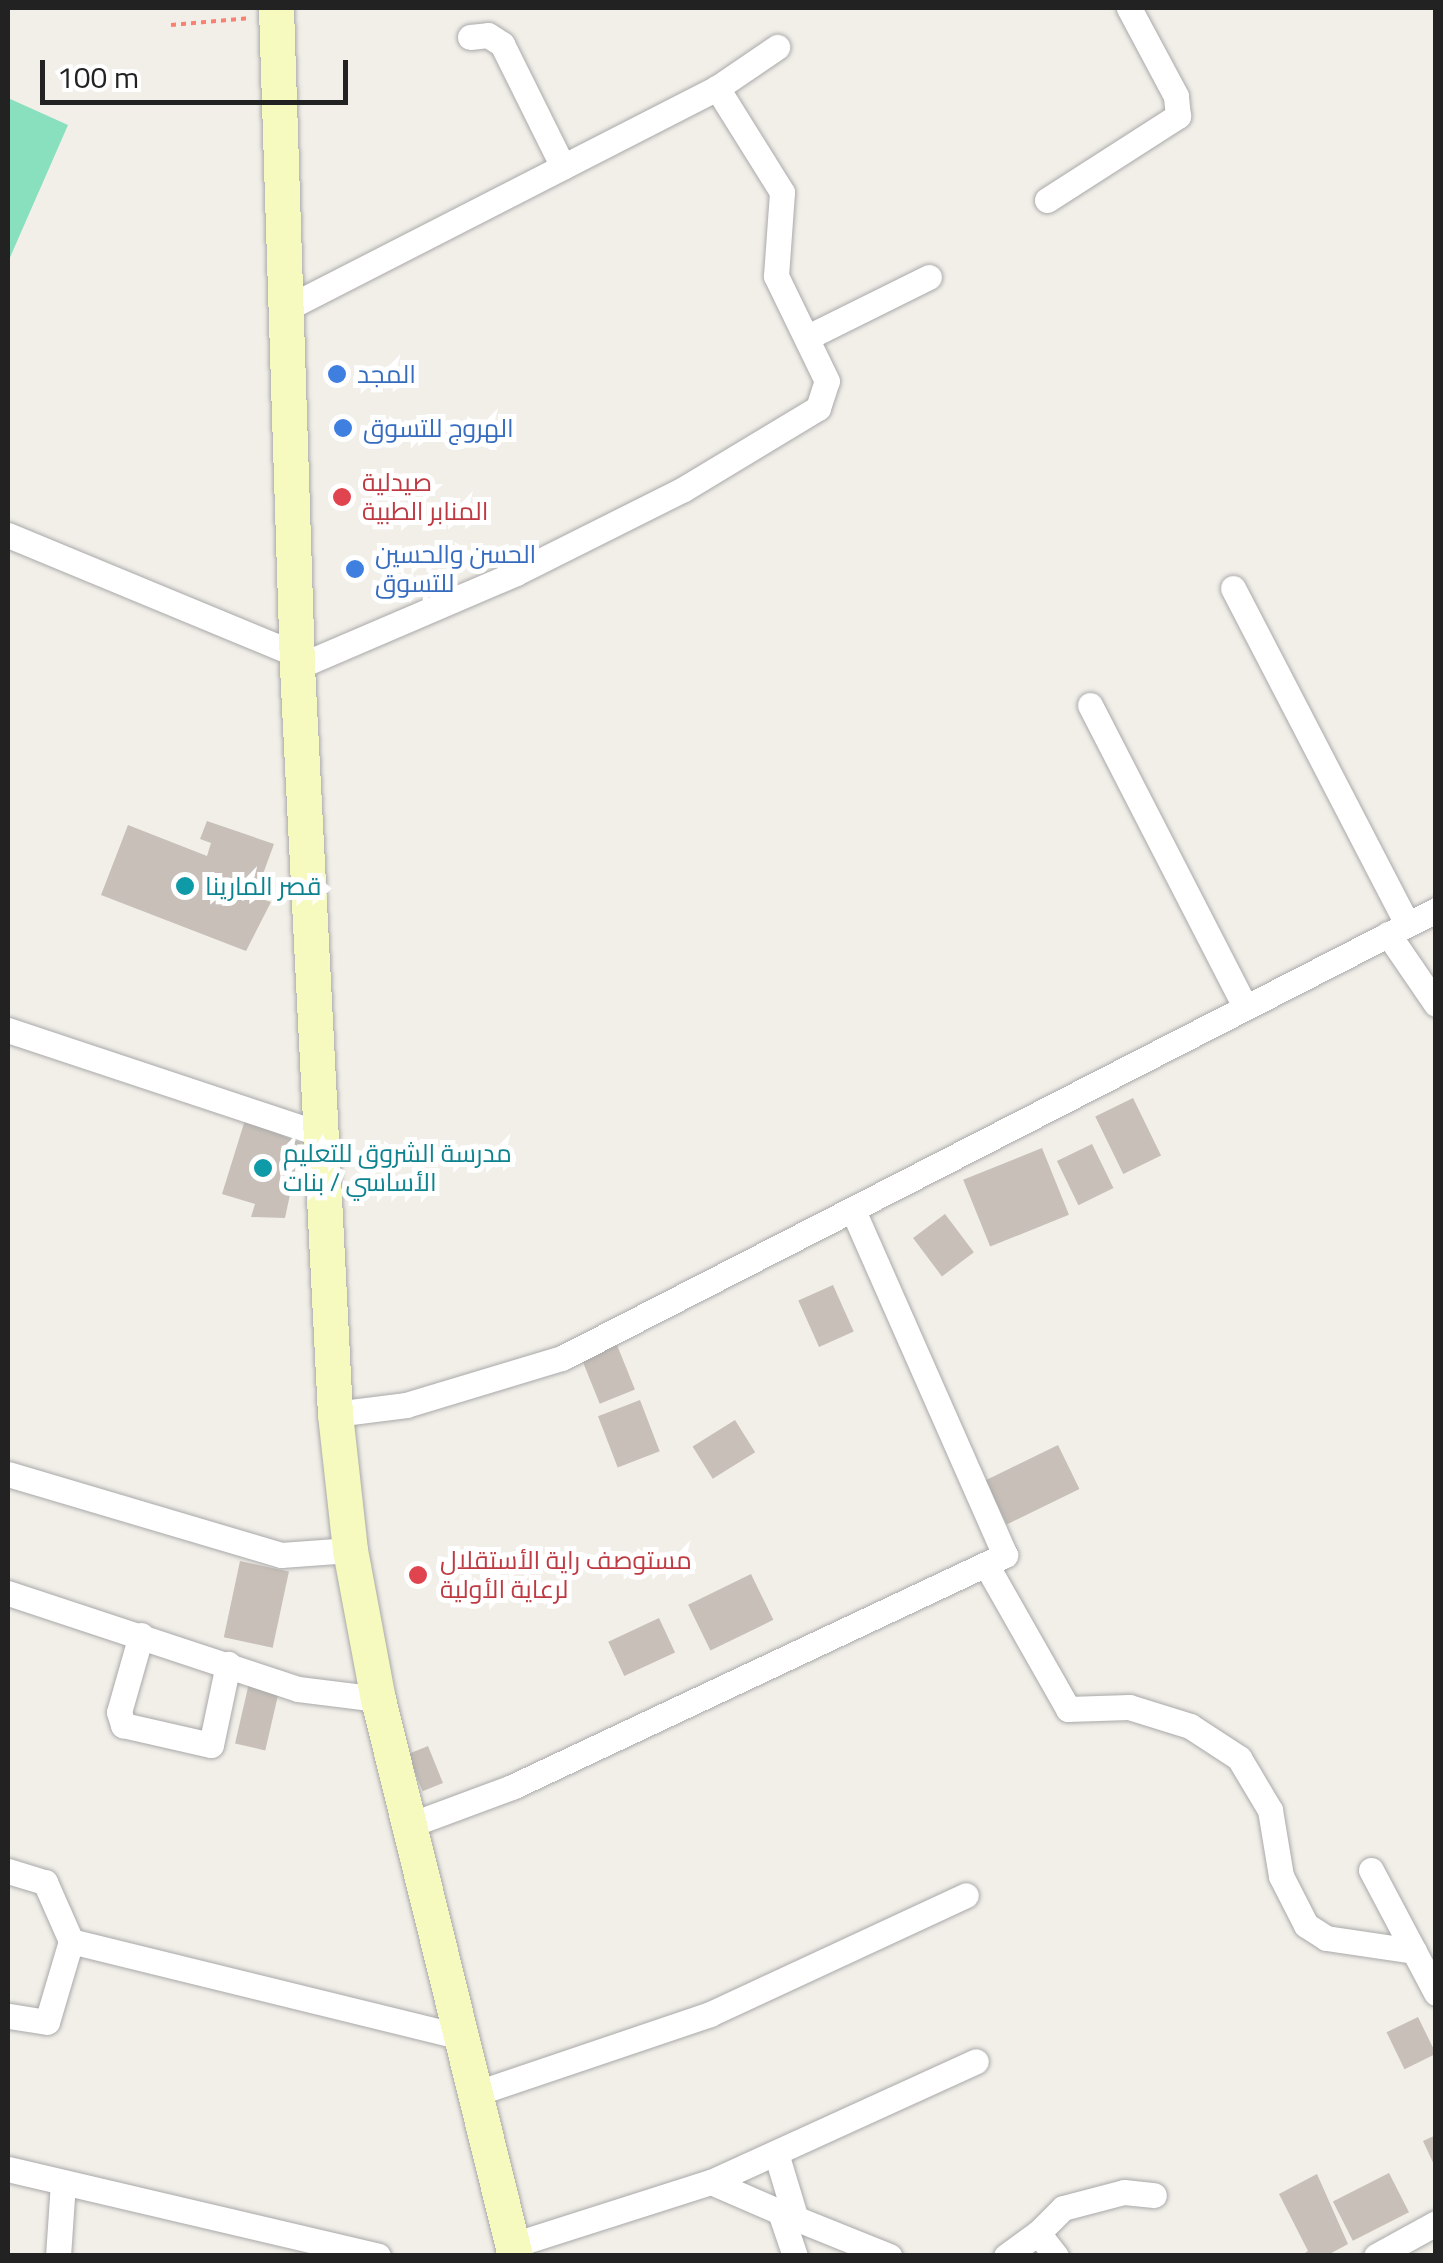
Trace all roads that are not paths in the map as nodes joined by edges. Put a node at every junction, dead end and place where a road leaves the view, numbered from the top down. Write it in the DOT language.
graph roads {
  1 [pos="1128,8"];
  2 [pos="276,12"];
  3 [pos="470,38"];
  4 [pos="778,47"];
  5 [pos="717,88"];
  6 [pos="563,167"];
  7 [pos="1047,200"];
  8 [pos="929,277"];
  9 [pos="289,307"];
  10 [pos="808,337"];
  11 [pos="8,535"];
  12 [pos="1232,588"];
  13 [pos="297,661"];
  14 [pos="1090,705"];
  15 [pos="1436,910"];
  16 [pos="1398,929"];
  17 [pos="1436,1004"];
  18 [pos="1245,1008"];
  19 [pos="8,1030"];
  20 [pos="324,1134"];
  21 [pos="853,1210"];
  22 [pos="335,1414"];
  23 [pos="8,1474"];
  24 [pos="350,1550"];
  25 [pos="988,1568"];
  26 [pos="8,1592"];
  27 [pos="141,1635"];
  28 [pos="228,1664"];
  29 [pos="378,1699"];
  30 [pos="407,1826"];
  31 [pos="8,1870"];
  32 [pos="1371,1870"];
  33 [pos="966,1896"];
  34 [pos="71,1941"];
  35 [pos="1414,1951"];
  36 [pos="1434,1989"];
  37 [pos="8,2016"];
  38 [pos="461,2037"];
  39 [pos="976,2062"];
  40 [pos="477,2093"];
  41 [pos="776,2152"];
  42 [pos="8,2169"];
  43 [pos="711,2182"];
  44 [pos="63,2183"];
  45 [pos="1154,2195"];
  46 [pos="788,2214"];
  47 [pos="1436,2223"];
  48 [pos="1038,2234"];
  49 [pos="514,2250"];
  50 [pos="58,2256"];
  51 [pos="378,2256"];
  52 [pos="795,2256"];
  53 [pos="889,2256"];
  54 [pos="1006,2256"];
  55 [pos="1056,2256"];
  56 [pos="1376,2256"];
  1 -- 7 [label="street"];
  2 -- 9 [label="main road"];
  3 -- 6 [label="street"];
  4 -- 5 [label="street"];
  5 -- 6 [label="street"];
  5 -- 10 [label="street"];
  6 -- 9 [label="street"];
  8 -- 10 [label="street"];
  9 -- 13 [label="main road"];
  10 -- 13 [label="street"];
  11 -- 13 [label="street"];
  12 -- 16 [label="street"];
  13 -- 20 [label="main road"];
  14 -- 18 [label="street"];
  15 -- 16 [label="street"];
  16 -- 17 [label="street"];
  16 -- 18 [label="street"];
  18 -- 21 [label="street"];
  19 -- 20 [label="street"];
  20 -- 22 [label="main road"];
  21 -- 22 [label="street"];
  21 -- 25 [label="street"];
  22 -- 24 [label="main road"];
  23 -- 24 [label="street"];
  24 -- 29 [label="main road"];
  25 -- 30 [label="street"];
  25 -- 35 [label="street"];
  26 -- 27 [label="street"];
  27 -- 28 [label="street"];
  27 -- 28 [label="street"];
  28 -- 29 [label="street"];
  29 -- 30 [label="main road"];
  30 -- 38 [label="main road"];
  31 -- 34 [label="street"];
  32 -- 35 [label="street"];
  33 -- 40 [label="street"];
  34 -- 37 [label="street"];
  34 -- 38 [label="street"];
  35 -- 36 [label="street"];
  38 -- 40 [label="main road"];
  39 -- 41 [label="street"];
  40 -- 49 [label="main road"];
  41 -- 43 [label="street"];
  41 -- 46 [label="street"];
  42 -- 44 [label="street"];
  43 -- 46 [label="street"];
  43 -- 49 [label="street"];
  44 -- 50 [label="street"];
  44 -- 51 [label="street"];
  45 -- 48 [label="street"];
  46 -- 52 [label="street"];
  46 -- 53 [label="street"];
  47 -- 56 [label="street"];
  48 -- 54 [label="street"];
  48 -- 55 [label="street"];
}
